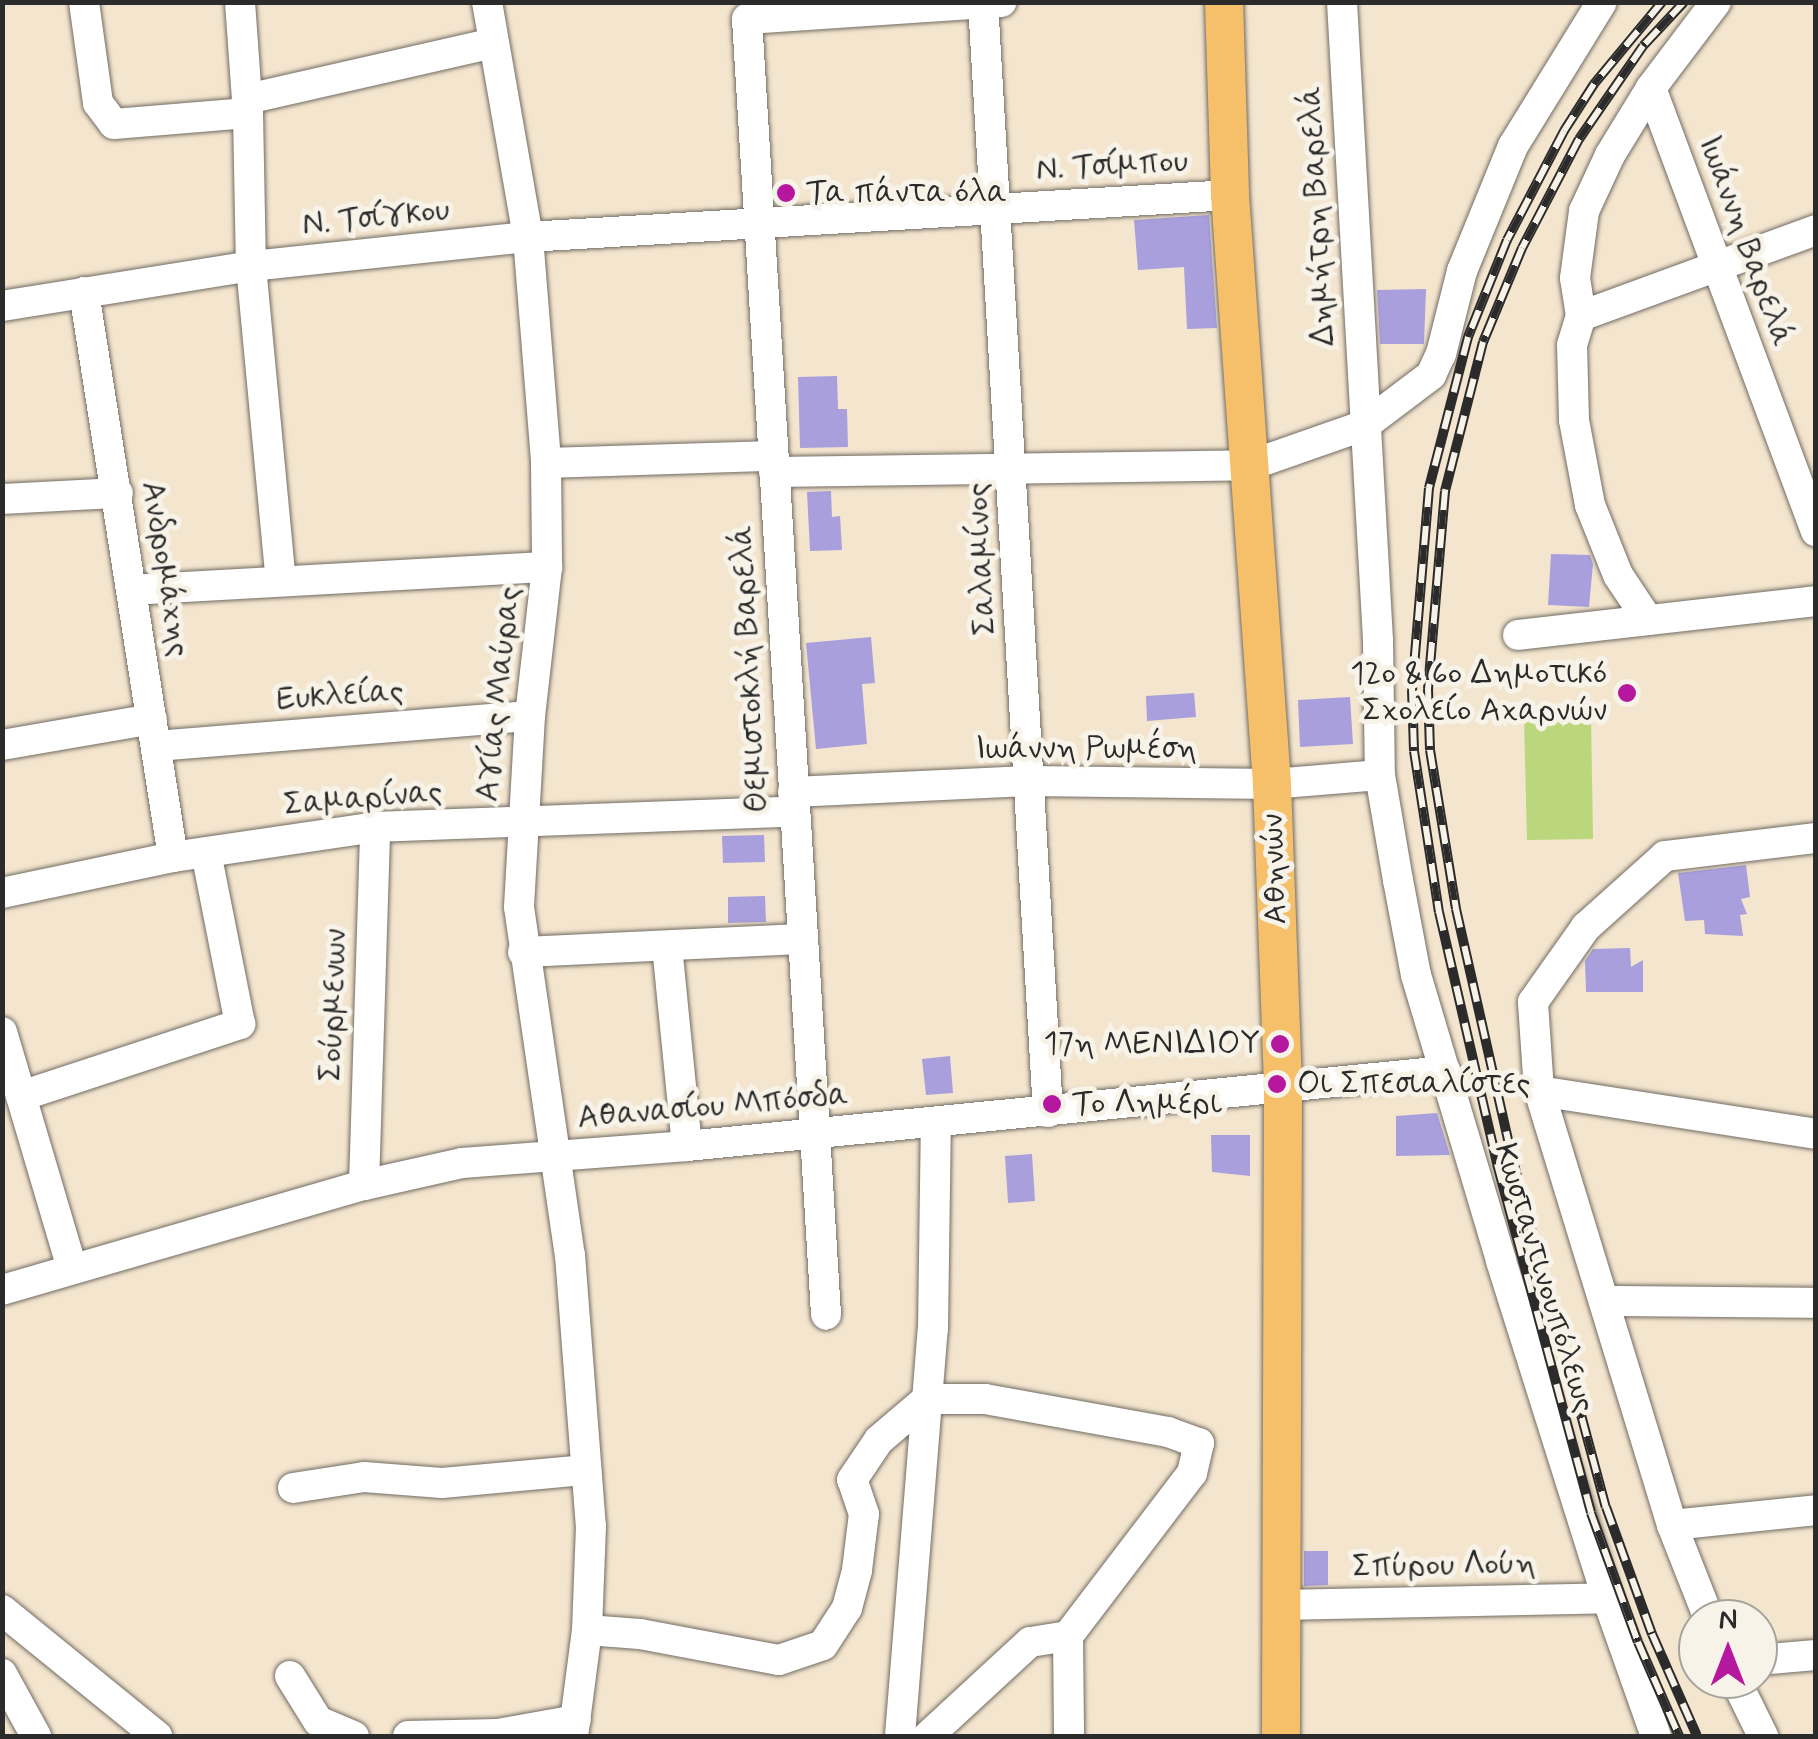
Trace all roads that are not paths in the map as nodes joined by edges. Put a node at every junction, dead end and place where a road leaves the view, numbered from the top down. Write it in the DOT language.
graph roads {
  1 [pos="84,2"];
  2 [pos="240,2"];
  3 [pos="487,2"];
  4 [pos="1000,2"];
  5 [pos="1224,2"];
  6 [pos="1342,2"];
  7 [pos="1602,2"];
  8 [pos="1716,2"];
  9 [pos="982,3"];
  10 [pos="740,10"];
  11 [pos="494,43"];
  12 [pos="1651,88"];
  13 [pos="247,106"];
  14 [pos="1230,195"];
  15 [pos="995,207"];
  16 [pos="759,223"];
  17 [pos="1816,230"];
  18 [pos="528,237"];
  19 [pos="250,266"];
  20 [pos="1718,268"];
  21 [pos="84,292"];
  22 [pos="2,306"];
  23 [pos="1581,316"];
  24 [pos="1365,425"];
  25 [pos="1802,453"];
  26 [pos="546,463"];
  27 [pos="773,464"];
  28 [pos="1251,465"];
  29 [pos="1012,468"];
  30 [pos="118,493"];
  31 [pos="2,499"];
  32 [pos="1816,531"];
  33 [pos="547,567"];
  34 [pos="281,581"];
  35 [pos="132,590"];
  36 [pos="1816,601"];
  37 [pos="1648,620"];
  38 [pos="1518,636"];
  39 [pos="530,716"];
  40 [pos="154,732"];
  41 [pos="2,745"];
  42 [pos="1380,775"];
  43 [pos="1028,782"];
  44 [pos="1272,784"];
  45 [pos="793,802"];
  46 [pos="522,823"];
  47 [pos="375,828"];
  48 [pos="1816,838"];
  49 [pos="206,852"];
  50 [pos="173,857"];
  51 [pos="2,893"];
  52 [pos="802,939"];
  53 [pos="667,946"];
  54 [pos="523,952"];
  55 [pos="2,1032"];
  56 [pos="1445,1071"];
  57 [pos="1283,1087"];
  58 [pos="1539,1092"];
  59 [pos="21,1096"];
  60 [pos="1048,1112"];
  61 [pos="936,1122"];
  62 [pos="813,1134"];
  63 [pos="1816,1134"];
  64 [pos="687,1146"];
  65 [pos="552,1156"];
  66 [pos="364,1186"];
  67 [pos="72,1268"];
  68 [pos="2,1290"];
  69 [pos="1605,1301"];
  70 [pos="1816,1303"];
  71 [pos="826,1316"];
  72 [pos="927,1399"];
  73 [pos="586,1470"];
  74 [pos="293,1488"];
  75 [pos="1816,1510"];
  76 [pos="1672,1525"];
  77 [pos="1606,1598"];
  78 [pos="1701,1599"];
  79 [pos="1283,1605"];
  80 [pos="2,1610"];
  81 [pos="587,1630"];
  82 [pos="1068,1636"];
  83 [pos="1816,1655"];
  84 [pos="1778,1658"];
  85 [pos="2,1674"];
  86 [pos="290,1676"];
  87 [pos="1745,1699"];
  88 [pos="2,1718"];
  89 [pos="575,1728"];
  90 [pos="36,1736"];
  91 [pos="158,1736"];
  92 [pos="354,1736"];
  93 [pos="408,1736"];
  94 [pos="900,1736"];
  95 [pos="928,1736"];
  96 [pos="1069,1736"];
  97 [pos="1281,1736"];
  98 [pos="1656,1736"];
  99 [pos="1763,1736"];
  1 -- 13 [label="street"];
  2 -- 13 [label="street"];
  3 -- 11 [label="street, Αγίας Μαύρας"];
  4 -- 9 [label="street"];
  5 -- 14 [label="main road, Αθηνών"];
  6 -- 24 [label="street, Δημήτρη Βαρελά"];
  7 -- 24 [label="street"];
  8 -- 12 [label="street"];
  9 -- 10 [label="street"];
  9 -- 15 [label="street, Σαλαμίνος"];
  10 -- 16 [label="street, Θεμιστοκλή Βαρελά"];
  11 -- 13 [label="street"];
  11 -- 18 [label="street, Αγίας Μαύρας"];
  12 -- 20 [label="street, Ιωάννη Βαρελά"];
  12 -- 23 [label="street"];
  13 -- 19 [label="street"];
  14 -- 15 [label="street, N. Τσίμπου"];
  14 -- 28 [label="main road, Αθηνών"];
  15 -- 16 [label="street, N. Τσίμπου"];
  15 -- 29 [label="street, Σαλαμίνος"];
  16 -- 18 [label="street, Ν. Τσίγκου"];
  16 -- 27 [label="street, Θεμιστοκλή Βαρελά"];
  17 -- 20 [label="street"];
  18 -- 19 [label="street, Ν. Τσίγκου"];
  18 -- 26 [label="street, Αγίας Μαύρας"];
  19 -- 21 [label="street, Ν. Τσίγκου"];
  19 -- 34 [label="street"];
  20 -- 23 [label="street"];
  20 -- 25 [label="street, Ιωάννη Βαρελά"];
  21 -- 22 [label="street, Ν. Τσίγκου"];
  21 -- 30 [label="street, Ανδρομάχης"];
  23 -- 37 [label="street"];
  24 -- 28 [label="street"];
  24 -- 42 [label="street, Δημήτρη Βαρελά"];
  25 -- 32 [label="street, Ιωάννη Βαρελά"];
  26 -- 27 [label="street"];
  26 -- 33 [label="street, Αγίας Μαύρας"];
  27 -- 29 [label="street"];
  27 -- 45 [label="street, Θεμιστοκλή Βαρελά"];
  28 -- 29 [label="street"];
  28 -- 44 [label="main road, Αθηνών"];
  29 -- 43 [label="street, Σαλαμίνος"];
  30 -- 31 [label="street"];
  30 -- 35 [label="street, Ανδρομάχης"];
  33 -- 34 [label="street"];
  33 -- 39 [label="street, Αγίας Μαύρας"];
  34 -- 35 [label="street"];
  35 -- 40 [label="street, Ανδρομάχης"];
  36 -- 37 [label="street"];
  37 -- 38 [label="street"];
  39 -- 40 [label="street, Ευκλείας"];
  39 -- 46 [label="street, Αγίας Μαύρας"];
  40 -- 41 [label="street, Ευκλείας"];
  40 -- 50 [label="street, Ανδρομάχης"];
  42 -- 44 [label="street, Ιωάννη Ρωμέση"];
  42 -- 56 [label="street, Κωσταντινουπόλεως"];
  43 -- 44 [label="street, Ιωάννη Ρωμέση"];
  43 -- 45 [label="street, Ιωάννη Ρωμέση"];
  43 -- 60 [label="street, Σαλαμίνος"];
  44 -- 57 [label="main road, Αθηνών"];
  45 -- 46 [label="street, Σαμαρίνας"];
  45 -- 52 [label="street, Θεμιστοκλή Βαρελά"];
  46 -- 47 [label="street, Σαμαρίνας"];
  46 -- 54 [label="street, Αγίας Μαύρας"];
  47 -- 49 [label="street, Σαμαρίνας"];
  47 -- 66 [label="street, Σούρμενων"];
  48 -- 58 [label="street, Κωσταντινουπόλεως"];
  49 -- 50 [label="street, Σαμαρίνας"];
  49 -- 59 [label="street"];
  50 -- 51 [label="street, Σαμαρίνας"];
  52 -- 53 [label="street"];
  52 -- 62 [label="street, Θεμιστοκλή Βαρελά"];
  53 -- 54 [label="street"];
  53 -- 64 [label="street"];
  54 -- 65 [label="street, Αγίας Μαύρας"];
  55 -- 59 [label="street"];
  56 -- 57 [label="street, Αθανασίου Μπόσδα"];
  56 -- 77 [label="street, Κωσταντινουπόλεως"];
  57 -- 60 [label="street, Αθανασίου Μπόσδα"];
  57 -- 79 [label="main road, Αθηνών"];
  58 -- 63 [label="street"];
  58 -- 69 [label="street, Κωσταντινουπόλεως"];
  59 -- 67 [label="street"];
  60 -- 61 [label="street, Αθανασίου Μπόσδα"];
  61 -- 62 [label="street, Αθανασίου Μπόσδα"];
  61 -- 72 [label="street"];
  62 -- 64 [label="street, Αθανασίου Μπόσδα"];
  62 -- 71 [label="street, Θεμιστοκλή Βαρελά"];
  64 -- 65 [label="street, Αθανασίου Μπόσδα"];
  65 -- 66 [label="street, Αθανασίου Μπόσδα"];
  65 -- 73 [label="street, Αγίας Μαύρας"];
  66 -- 67 [label="street, Αθανασίου Μπόσδα"];
  67 -- 68 [label="street, Αθανασίου Μπόσδα"];
  69 -- 70 [label="street"];
  69 -- 76 [label="street, Κωσταντινουπόλεως"];
  72 -- 81 [label="street"];
  72 -- 82 [label="street"];
  72 -- 94 [label="street"];
  73 -- 74 [label="street"];
  73 -- 81 [label="street, Αγίας Μαύρας"];
  75 -- 76 [label="street"];
  76 -- 78 [label="street, Κωσταντινουπόλεως"];
  77 -- 79 [label="street, Σπύρου Λούη"];
  77 -- 98 [label="street, Κωσταντινουπόλεως"];
  79 -- 97 [label="main road, Αθηνών"];
  80 -- 91 [label="street"];
  81 -- 89 [label="street, Αγίας Μαύρας"];
  82 -- 95 [label="street"];
  82 -- 96 [label="street"];
  83 -- 84 [label="street"];
  85 -- 90 [label="street"];
  86 -- 92 [label="street"];
  87 -- 99 [label="street"];
  88 -- 90 [label="street"];
  89 -- 93 [label="street"];
}
